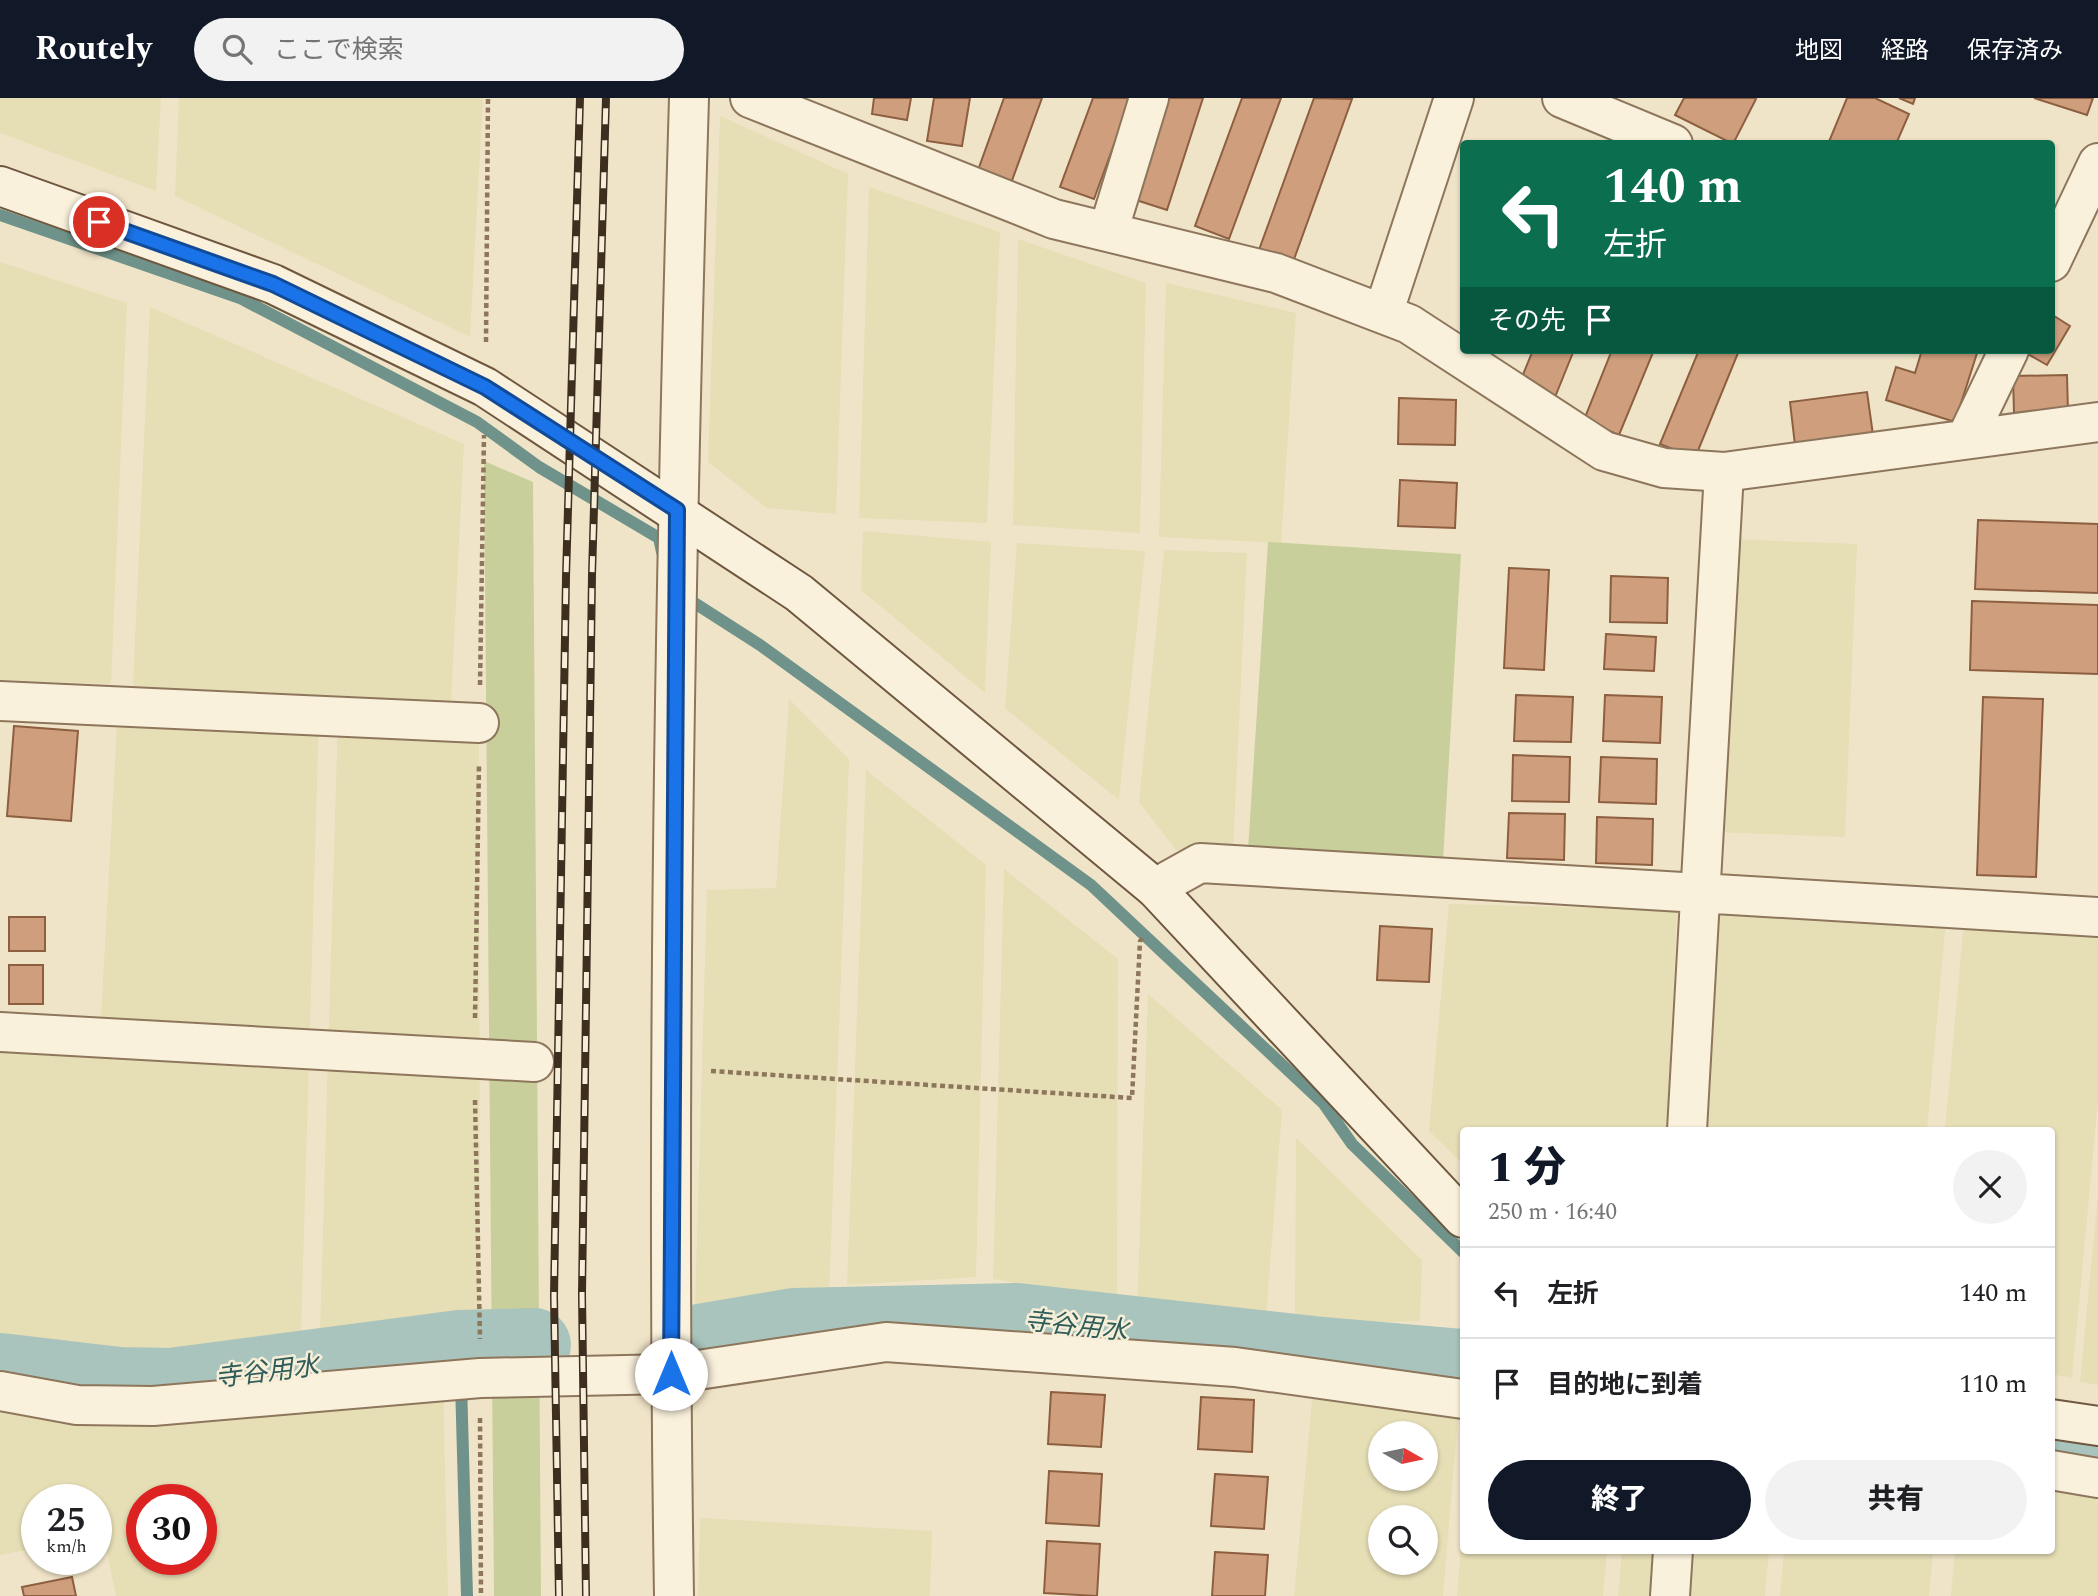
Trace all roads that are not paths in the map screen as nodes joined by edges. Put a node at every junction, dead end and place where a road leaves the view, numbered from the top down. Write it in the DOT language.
graph roads {
  1 [pos="689,98"];
  2 [pos="750,98"];
  3 [pos="1149,98"];
  4 [pos="1454,98"];
  5 [pos="1562,98"];
  6 [pos="1663,140"];
  7 [pos="2098,163"];
  8 [pos="0,186"];
  9 [pos="1108,232"];
  10 [pos="2055,254"];
  11 [pos="1383,314"];
  12 [pos="2007,354"];
  13 [pos="2098,422"];
  14 [pos="1966,439"];
  15 [pos="1724,472"];
  16 [pos="677,510"];
  17 [pos="0,701"];
  18 [pos="479,723"];
  19 [pos="1699,893"];
  20 [pos="1165,898"];
  21 [pos="2098,917"];
  22 [pos="0,1032"];
  23 [pos="534,1062"];
  24 [pos="1687,1127"];
  25 [pos="1460,1215"];
  26 [pos="671,1374"];
  27 [pos="0,1391"];
  28 [pos="1460,1399"];
  29 [pos="2055,1420"];
  30 [pos="2098,1426"];
  31 [pos="2055,1471"];
  32 [pos="2098,1478"];
  33 [pos="1673,1554"];
  34 [pos="674,1596"];
  35 [pos="1670,1596"];
  1 -- 16 [label="street"];
  2 -- 9 [label="street"];
  3 -- 9 [label="street"];
  4 -- 11 [label="street"];
  5 -- 6 [label="street"];
  7 -- 10 [label="street"];
  8 -- 16 [label="street"];
  9 -- 11 [label="street"];
  11 -- 15 [label="street"];
  12 -- 14 [label="street"];
  13 -- 14 [label="street"];
  14 -- 15 [label="street"];
  15 -- 19 [label="street"];
  16 -- 20 [label="street"];
  16 -- 26 [label="street"];
  17 -- 18 [label="street"];
  19 -- 20 [label="street"];
  19 -- 21 [label="street"];
  19 -- 24 [label="street"];
  20 -- 25 [label="street"];
  22 -- 23 [label="street"];
  26 -- 27 [label="street"];
  26 -- 28 [label="street"];
  26 -- 34 [label="street"];
  29 -- 30 [label="street"];
  31 -- 32 [label="street"];
  33 -- 35 [label="street"];
}
